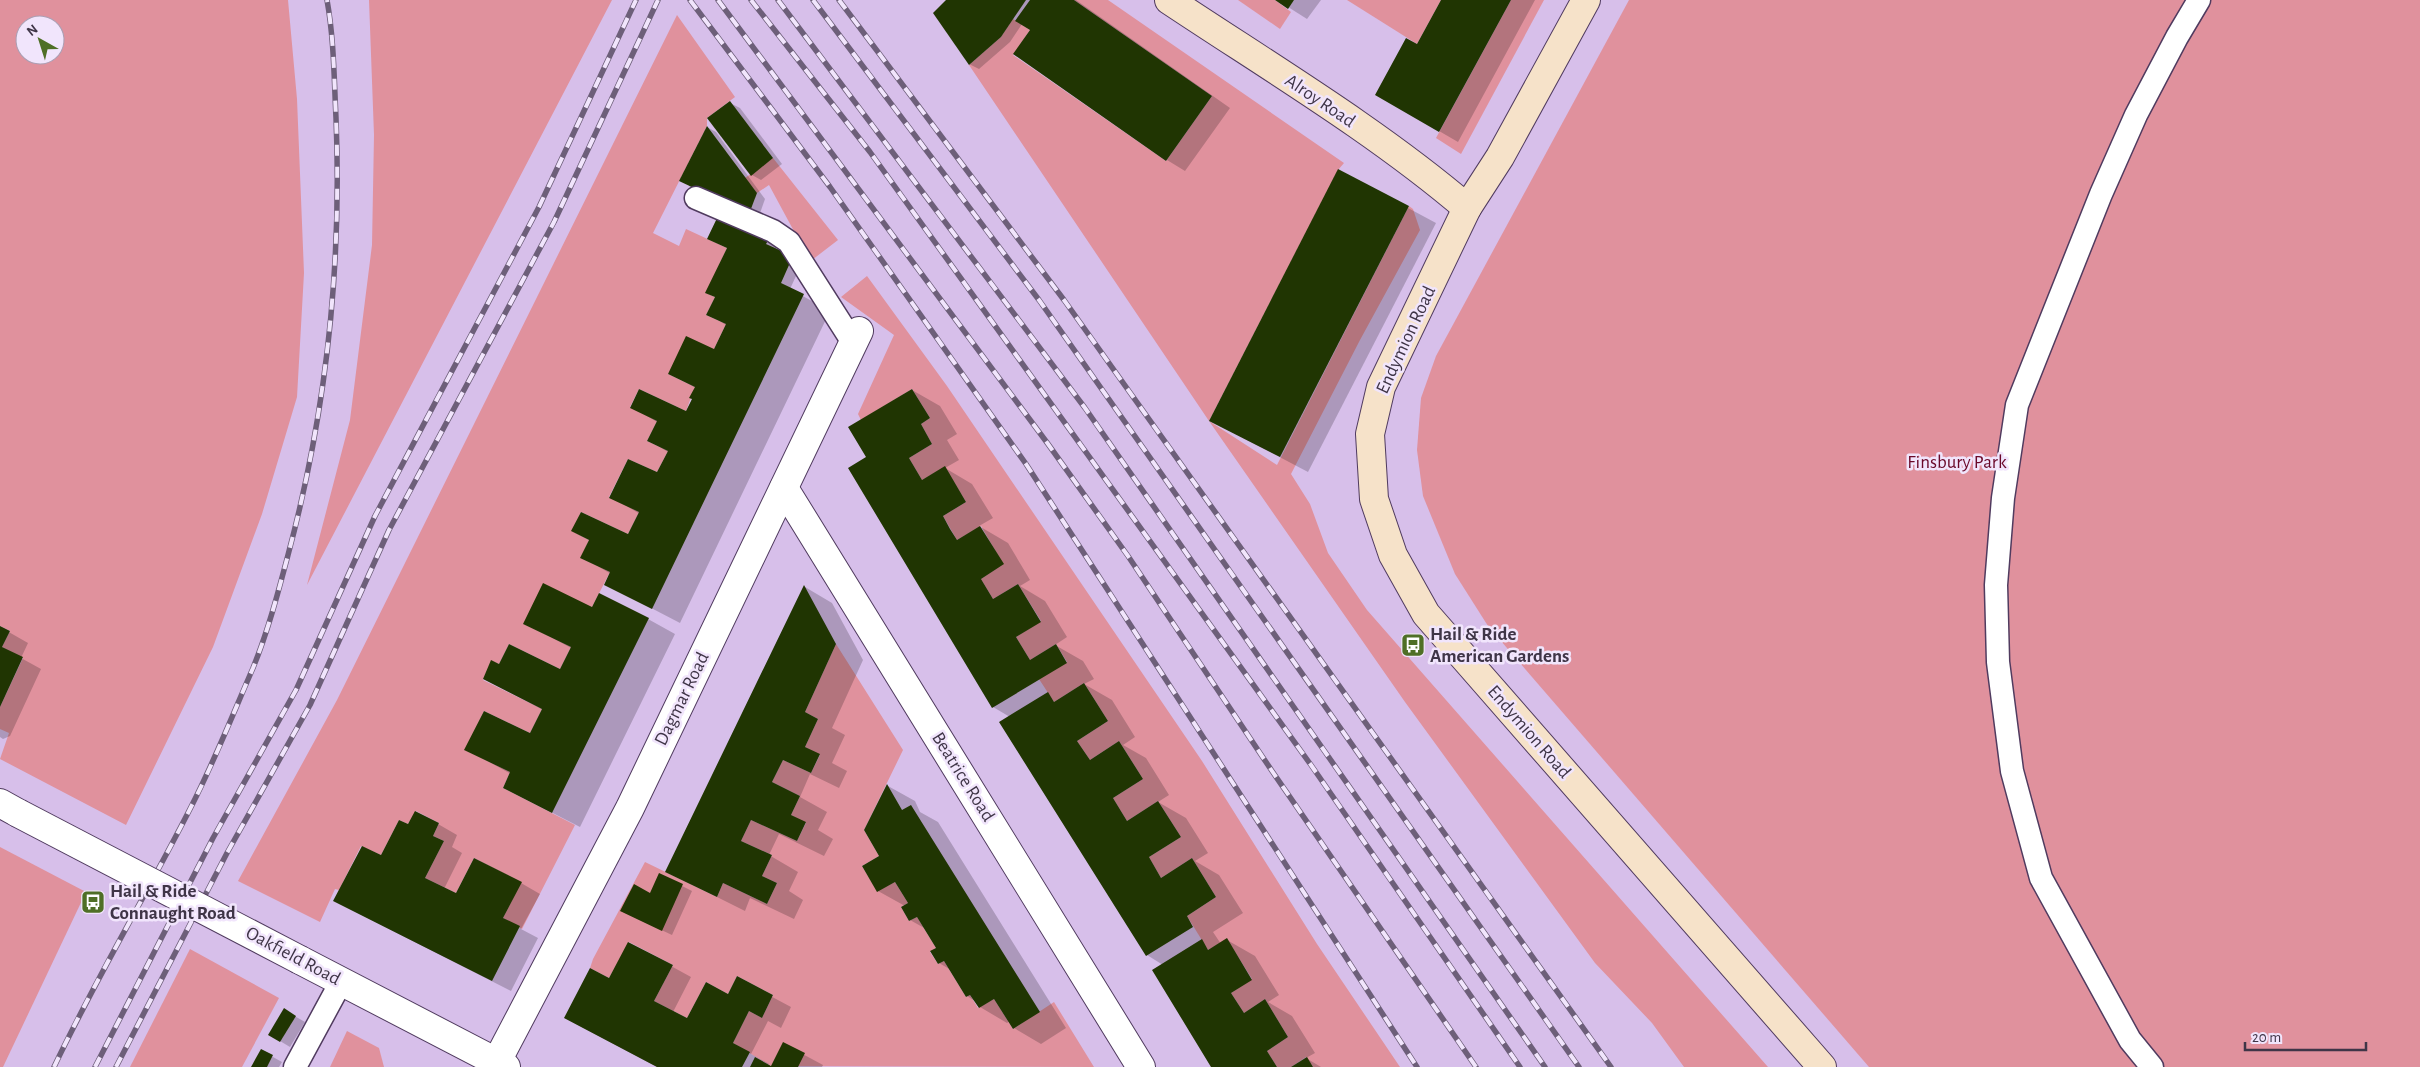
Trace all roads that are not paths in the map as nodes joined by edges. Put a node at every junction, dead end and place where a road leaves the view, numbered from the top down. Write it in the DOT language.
graph roads {
  1 [pos="1170,0"];
  2 [pos="1586,0"];
  3 [pos="2199,0"];
  4 [pos="696,198"];
  5 [pos="1467,208"];
  6 [pos="856,338"];
  7 [pos="784,488"];
  8 [pos="9,808"];
  9 [pos="341,982"];
  10 [pos="499,1065"];
  11 [pos="296,1067"];
  12 [pos="1141,1067"];
  13 [pos="1822,1067"];
  14 [pos="2152,1067"];
  1 -- 5 [label="main road, Alroy Road"];
  2 -- 5 [label="main road, Endymion Road"];
  3 -- 14 [label="lane"];
  4 -- 6 [label="lane"];
  5 -- 13 [label="main road, Endymion Road"];
  6 -- 7 [label="street, Dagmar Road"];
  7 -- 10 [label="street, Dagmar Road"];
  7 -- 12 [label="street, Beatrice Road"];
  8 -- 9 [label="street, Oakfield Road, bridge"];
  9 -- 10 [label="street, Oakfield Road"];
  9 -- 11 [label="lane"];
}
